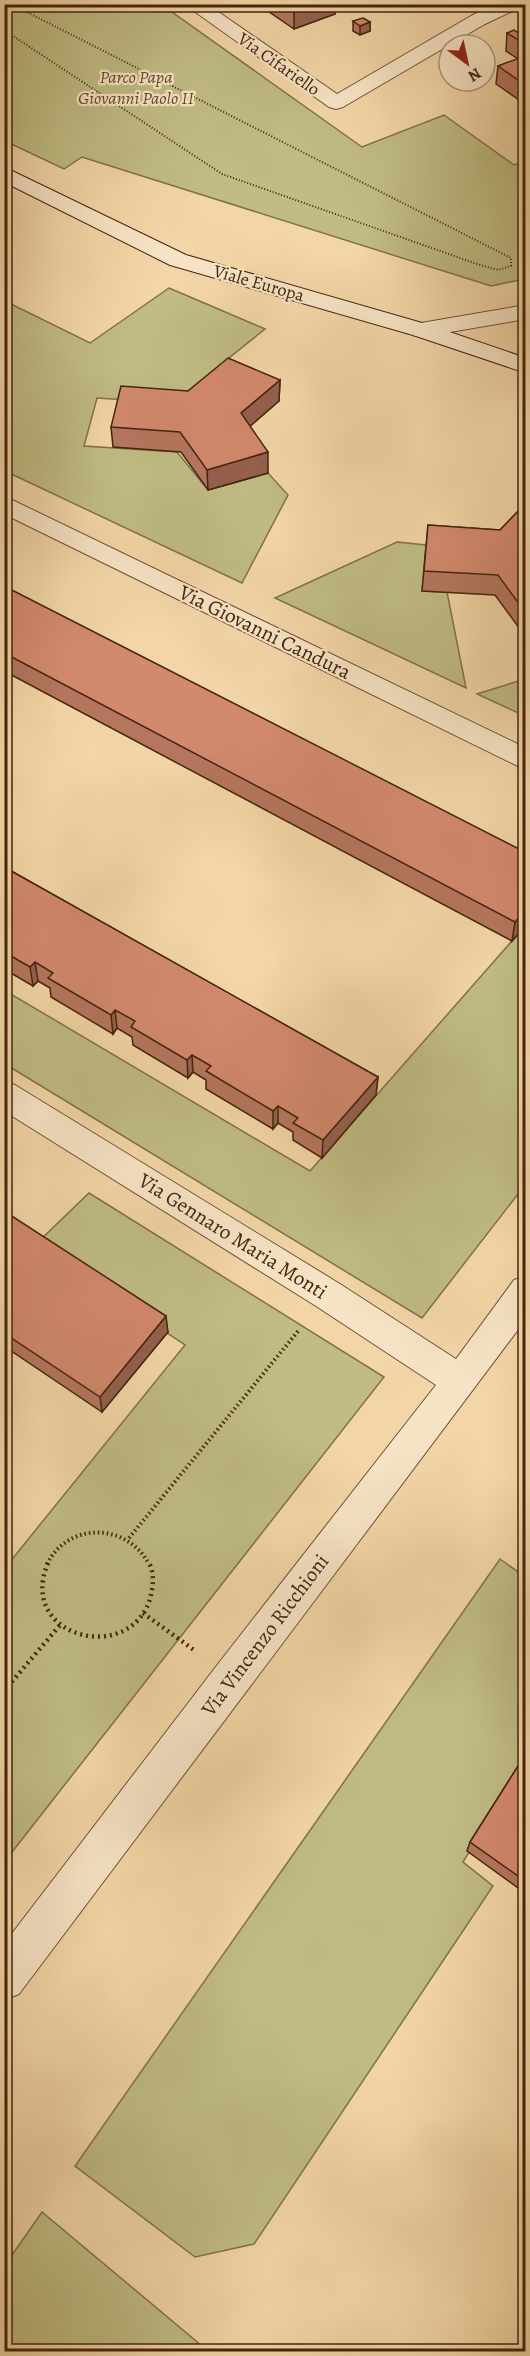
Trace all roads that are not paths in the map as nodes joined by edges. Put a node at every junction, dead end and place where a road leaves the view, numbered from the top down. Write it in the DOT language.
graph roads {
  1 [pos="193,4"];
  2 [pos="512,4"];
  3 [pos="4,173"];
  4 [pos="525,312"];
  5 [pos="421,330"];
  6 [pos="525,366"];
  7 [pos="4,504"];
  8 [pos="525,760"];
  9 [pos="4,1094"];
  10 [pos="525,1291"];
  11 [pos="460,1381"];
  12 [pos="4,1979"];
  1 -- 2 [label="street, Via Cifariello"];
  3 -- 5 [label="street, Viale Europa"];
  4 -- 5 [label="street"];
  5 -- 6 [label="street, Viale Europa"];
  7 -- 8 [label="street, Via Giovanni Candura"];
  9 -- 11 [label="street, Via Gennaro Maria Monti"];
  10 -- 11 [label="street, Via Vincenzo Ricchioni"];
  11 -- 12 [label="street, Via Vincenzo Ricchioni"];
}
